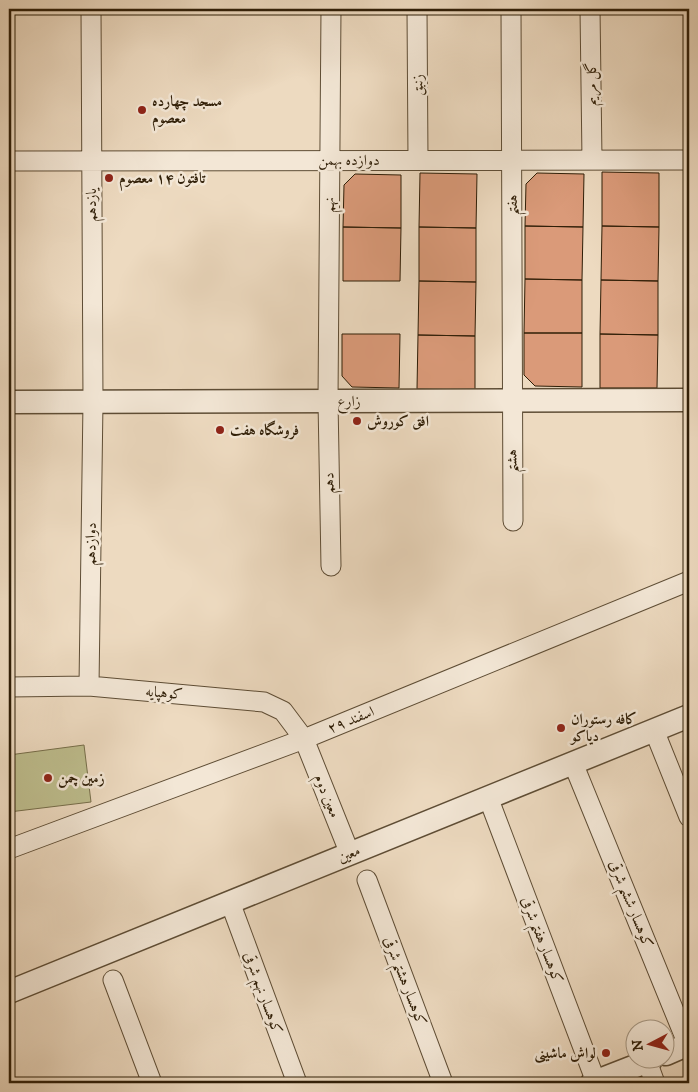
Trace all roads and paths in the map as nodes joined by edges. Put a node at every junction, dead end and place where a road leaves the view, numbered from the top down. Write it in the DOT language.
graph roads {
  1 [pos="91,9"];
  2 [pos="331,9"];
  3 [pos="417,9"];
  4 [pos="511,9"];
  5 [pos="590,9"];
  6 [pos="330,160"];
  7 [pos="418,160"];
  8 [pos="512,160"];
  9 [pos="592,160"];
  10 [pos="689,160"];
  11 [pos="9,161"];
  12 [pos="91,161"];
  13 [pos="689,400"];
  14 [pos="328,401"];
  15 [pos="512,401"];
  16 [pos="9,402"];
  17 [pos="93,402"];
  18 [pos="513,521"];
  19 [pos="331,566"];
  20 [pos="689,581"];
  21 [pos="89,686"];
  22 [pos="9,687"];
  23 [pos="689,716"];
  24 [pos="654,730"];
  25 [pos="304,739"];
  26 [pos="573,763"];
  27 [pos="488,797"];
  28 [pos="689,817"];
  29 [pos="9,849"];
  30 [pos="350,854"];
  31 [pos="367,880"];
  32 [pos="230,902"];
  33 [pos="113,980"];
  34 [pos="9,992"];
  35 [pos="689,1044"];
  36 [pos="676,1049"];
  37 [pos="626,1070"];
  38 [pos="655,1070"];
  39 [pos="152,1083"];
  40 [pos="297,1083"];
  41 [pos="443,1083"];
  42 [pos="594,1083"];
  43 [pos="655,1083"];
  1 -- 12 [label="street, یازدهم"];
  2 -- 6 [label="street, نهم"];
  3 -- 7 [label="street, زنبق"];
  4 -- 8 [label="street, هفتم"];
  5 -- 9 [label="street, گل مریم"];
  6 -- 7 [label="street, دوازده بهمن"];
  6 -- 12 [label="street, دوازده بهمن"];
  6 -- 14 [label="street, نهم"];
  7 -- 8 [label="street, دوازده بهمن"];
  8 -- 9 [label="street, دوازده بهمن"];
  8 -- 15 [label="street, هفتم"];
  9 -- 10 [label="street, دوازده بهمن"];
  11 -- 12 [label="street, دوازده بهمن"];
  12 -- 17 [label="street, یازدهم"];
  13 -- 15 [label="street, زارع"];
  14 -- 15 [label="street, زارع"];
  14 -- 17 [label="street, زارع"];
  14 -- 19 [label="street, دهم"];
  15 -- 18 [label="street, هشتم"];
  16 -- 17 [label="street, زارع"];
  17 -- 21 [label="street, دوازدهم"];
  20 -- 25 [label="street, ۲۹ اسفند"];
  21 -- 22 [label="street, کوهپایه"];
  21 -- 25 [label="street, کوهپایه"];
  23 -- 24 [label="street, معین"];
  24 -- 26 [label="street, معین"];
  24 -- 28 [label="street"];
  25 -- 29 [label="street, ۲۹ اسفند"];
  25 -- 30 [label="street, معین دوم"];
  26 -- 27 [label="street, معین"];
  26 -- 35 [label="street, کوهسار ششم شرقی"];
  27 -- 30 [label="street, معین"];
  27 -- 42 [label="street, کوهسار هفتم شرقی"];
  30 -- 32 [label="street, معین"];
  31 -- 41 [label="street, کوهسار هشتم شرقی"];
  32 -- 34 [label="street, معین"];
  32 -- 40 [label="street, کوهسار نهم شرقی"];
  33 -- 39 [label="street"];
  35 -- 36 [label="street"];
  37 -- 42 [label="street"];
  38 -- 43 [label="street"];
}
